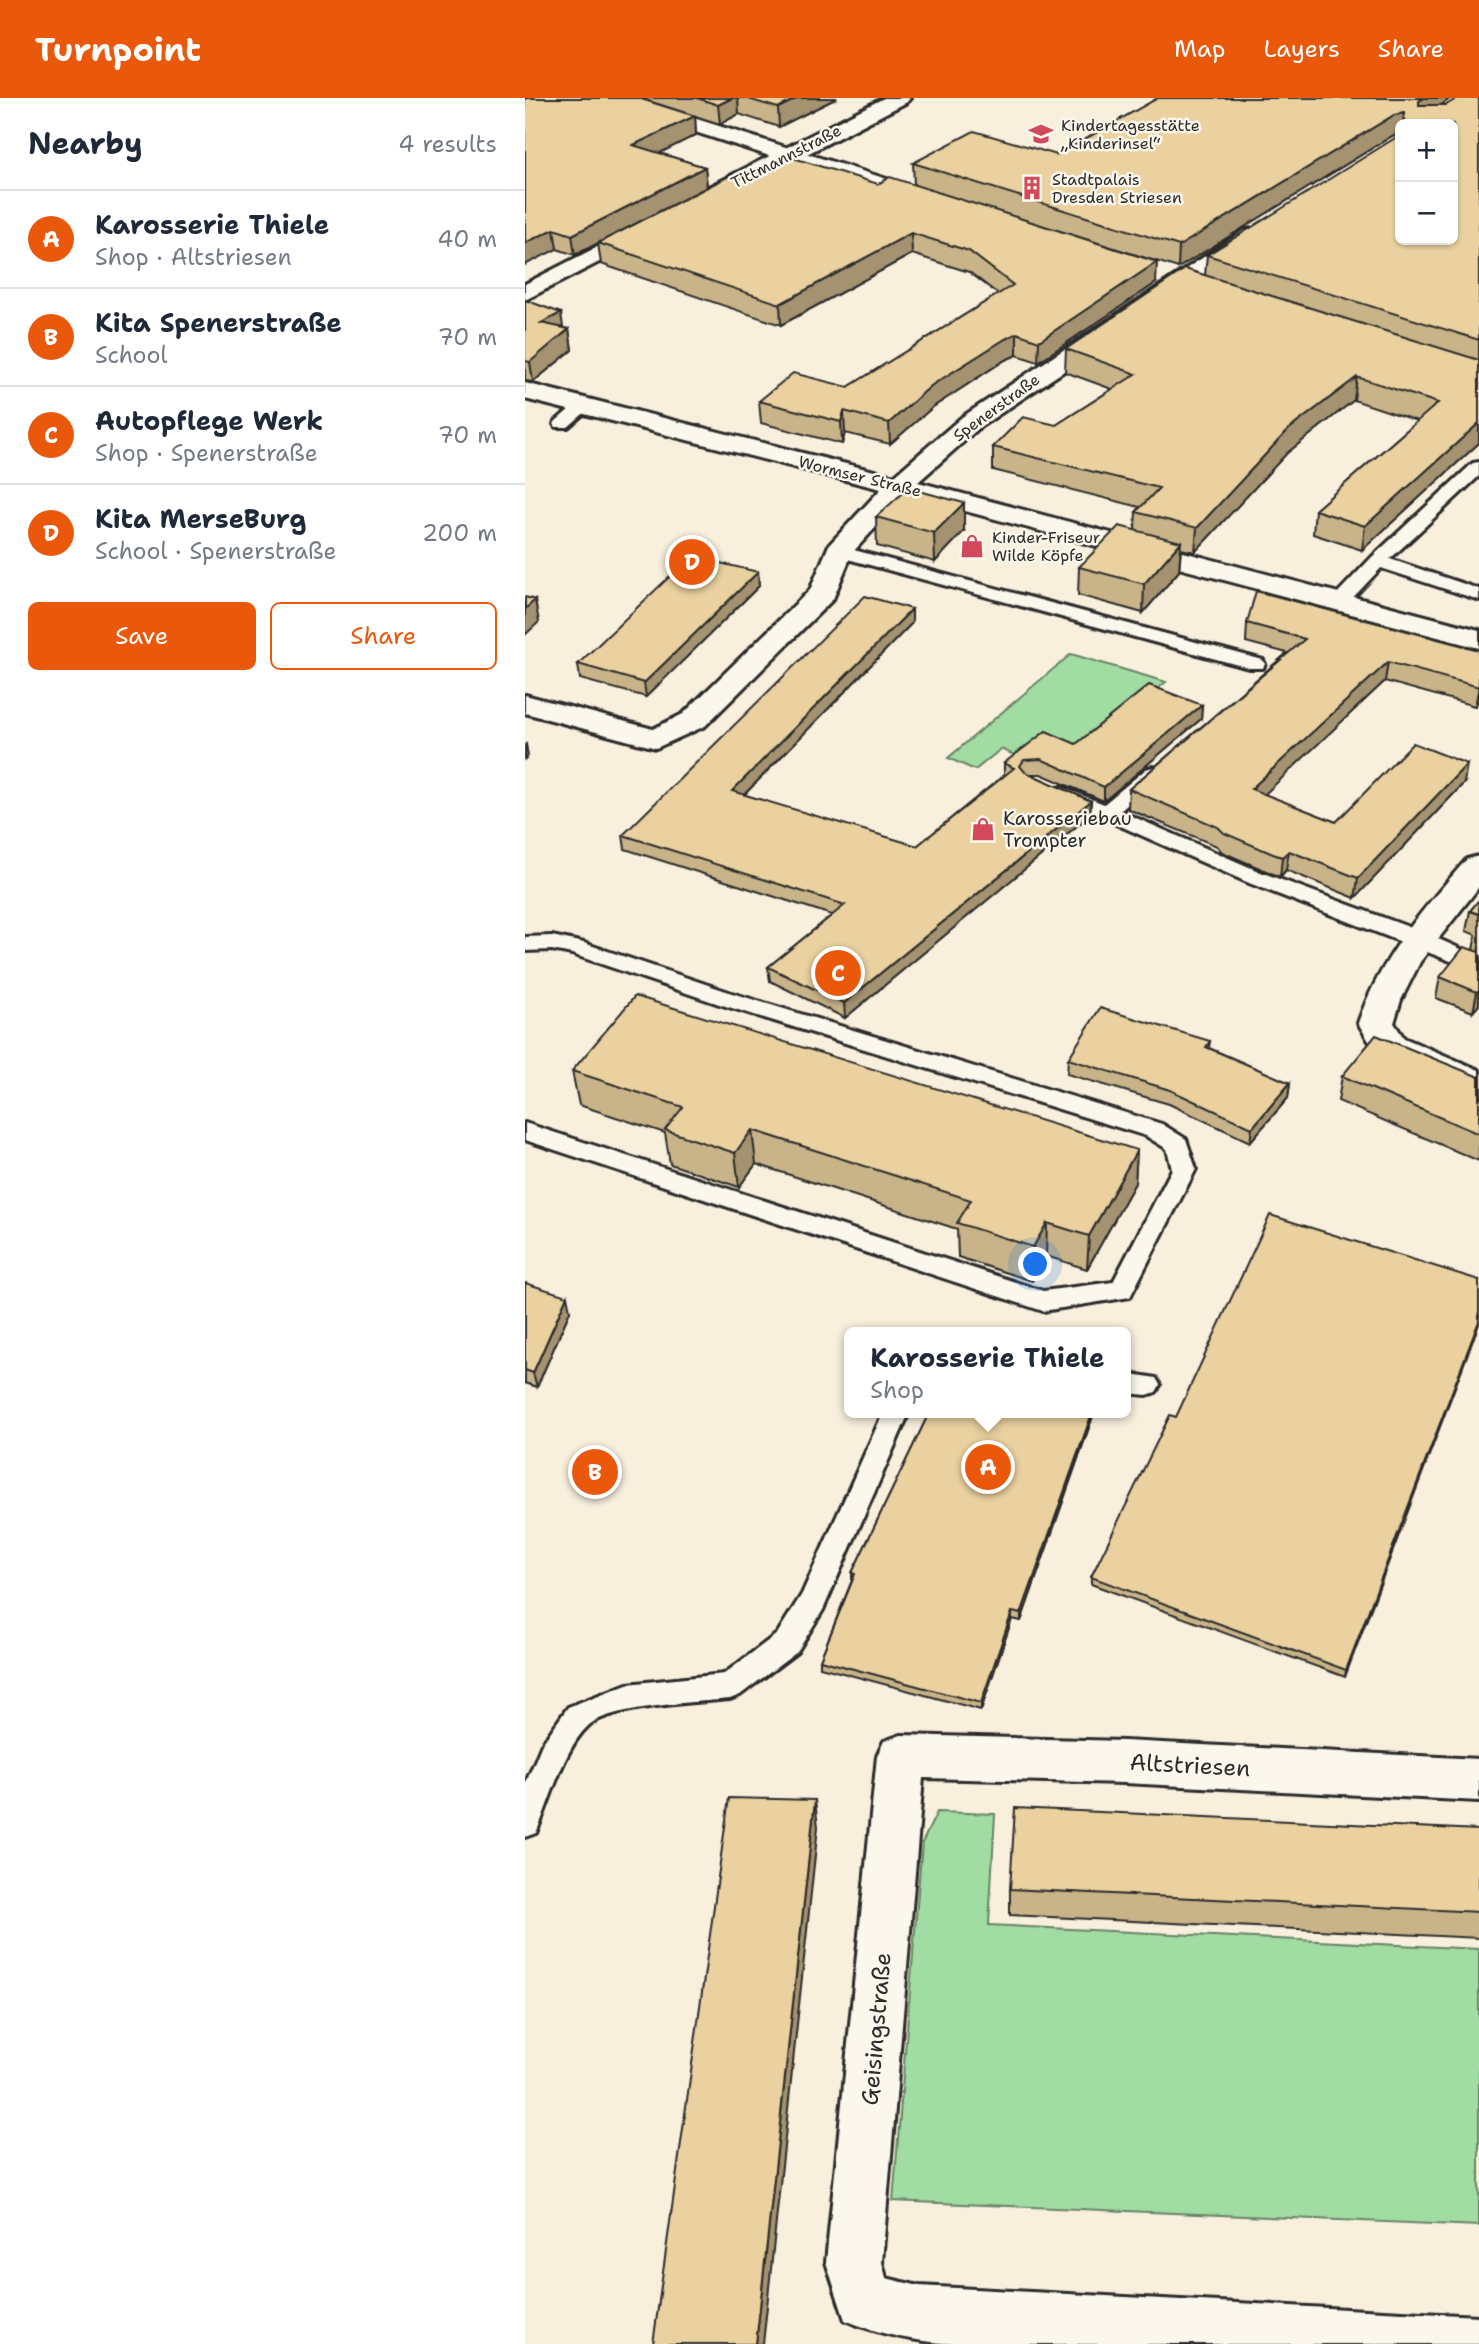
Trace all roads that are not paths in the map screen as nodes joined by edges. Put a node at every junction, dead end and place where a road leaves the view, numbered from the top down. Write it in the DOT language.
graph roads {
  1 [pos="609,98"];
  2 [pos="900,98"];
  3 [pos="787,155"];
  4 [pos="933,201"];
  5 [pos="680,211"];
  6 [pos="659,222"];
  7 [pos="1273,222"];
  8 [pos="1155,272"];
  9 [pos="1180,280"];
  10 [pos="1207,288"];
  11 [pos="525,293"];
  12 [pos="525,391"];
  13 [pos="583,406"];
  14 [pos="562,424"];
  15 [pos="1479,467"];
  16 [pos="899,485"];
  17 [pos="839,551"];
  18 [pos="1378,561"];
  19 [pos="1479,595"];
  20 [pos="1339,602"];
  21 [pos="1477,635"];
  22 [pos="1256,664"];
  23 [pos="525,704"];
  24 [pos="1166,762"];
  25 [pos="1045,785"];
  26 [pos="1105,813"];
  27 [pos="1479,866"];
  28 [pos="1417,938"];
  29 [pos="525,944"];
  30 [pos="1479,965"];
  31 [pos="1479,1084"];
  32 [pos="525,1131"];
  33 [pos="894,1418"];
  34 [pos="901,1756"];
  35 [pos="1479,1780"];
  36 [pos="525,1823"];
  37 [pos="1478,2344"];
  1 -- 3 [label="street"];
  2 -- 3 [label="street, Tittmannstraße"];
  3 -- 4 [label="street"];
  3 -- 5 [label="street, Tittmannstraße"];
  6 -- 11 [label="street"];
  7 -- 9 [label="street, Spenerstraße"];
  8 -- 9 [label="street"];
  9 -- 10 [label="street"];
  9 -- 16 [label="street, Spenerstraße"];
  12 -- 13 [label="street, Wormser Straße"];
  13 -- 14 [label="lane"];
  13 -- 16 [label="street, Wormser Straße"];
  15 -- 18 [label="lane"];
  16 -- 17 [label="street, Spenerstraße"];
  16 -- 20 [label="street, Wormser Straße"];
  17 -- 22 [label="lane"];
  17 -- 23 [label="street, Spenerstraße"];
  18 -- 19 [label="lane"];
  18 -- 20 [label="lane"];
  20 -- 21 [label="street, Wormser Straße"];
  24 -- 26 [label="lane"];
  25 -- 26 [label="lane"];
  26 -- 28 [label="lane"];
  27 -- 28 [label="street"];
  28 -- 30 [label="lane"];
  28 -- 31 [label="street"];
  29 -- 32 [label="lane"];
  33 -- 36 [label="lane"];
  34 -- 35 [label="street, Altstriesen"];
  34 -- 37 [label="street, Geisingstraße"];
}
